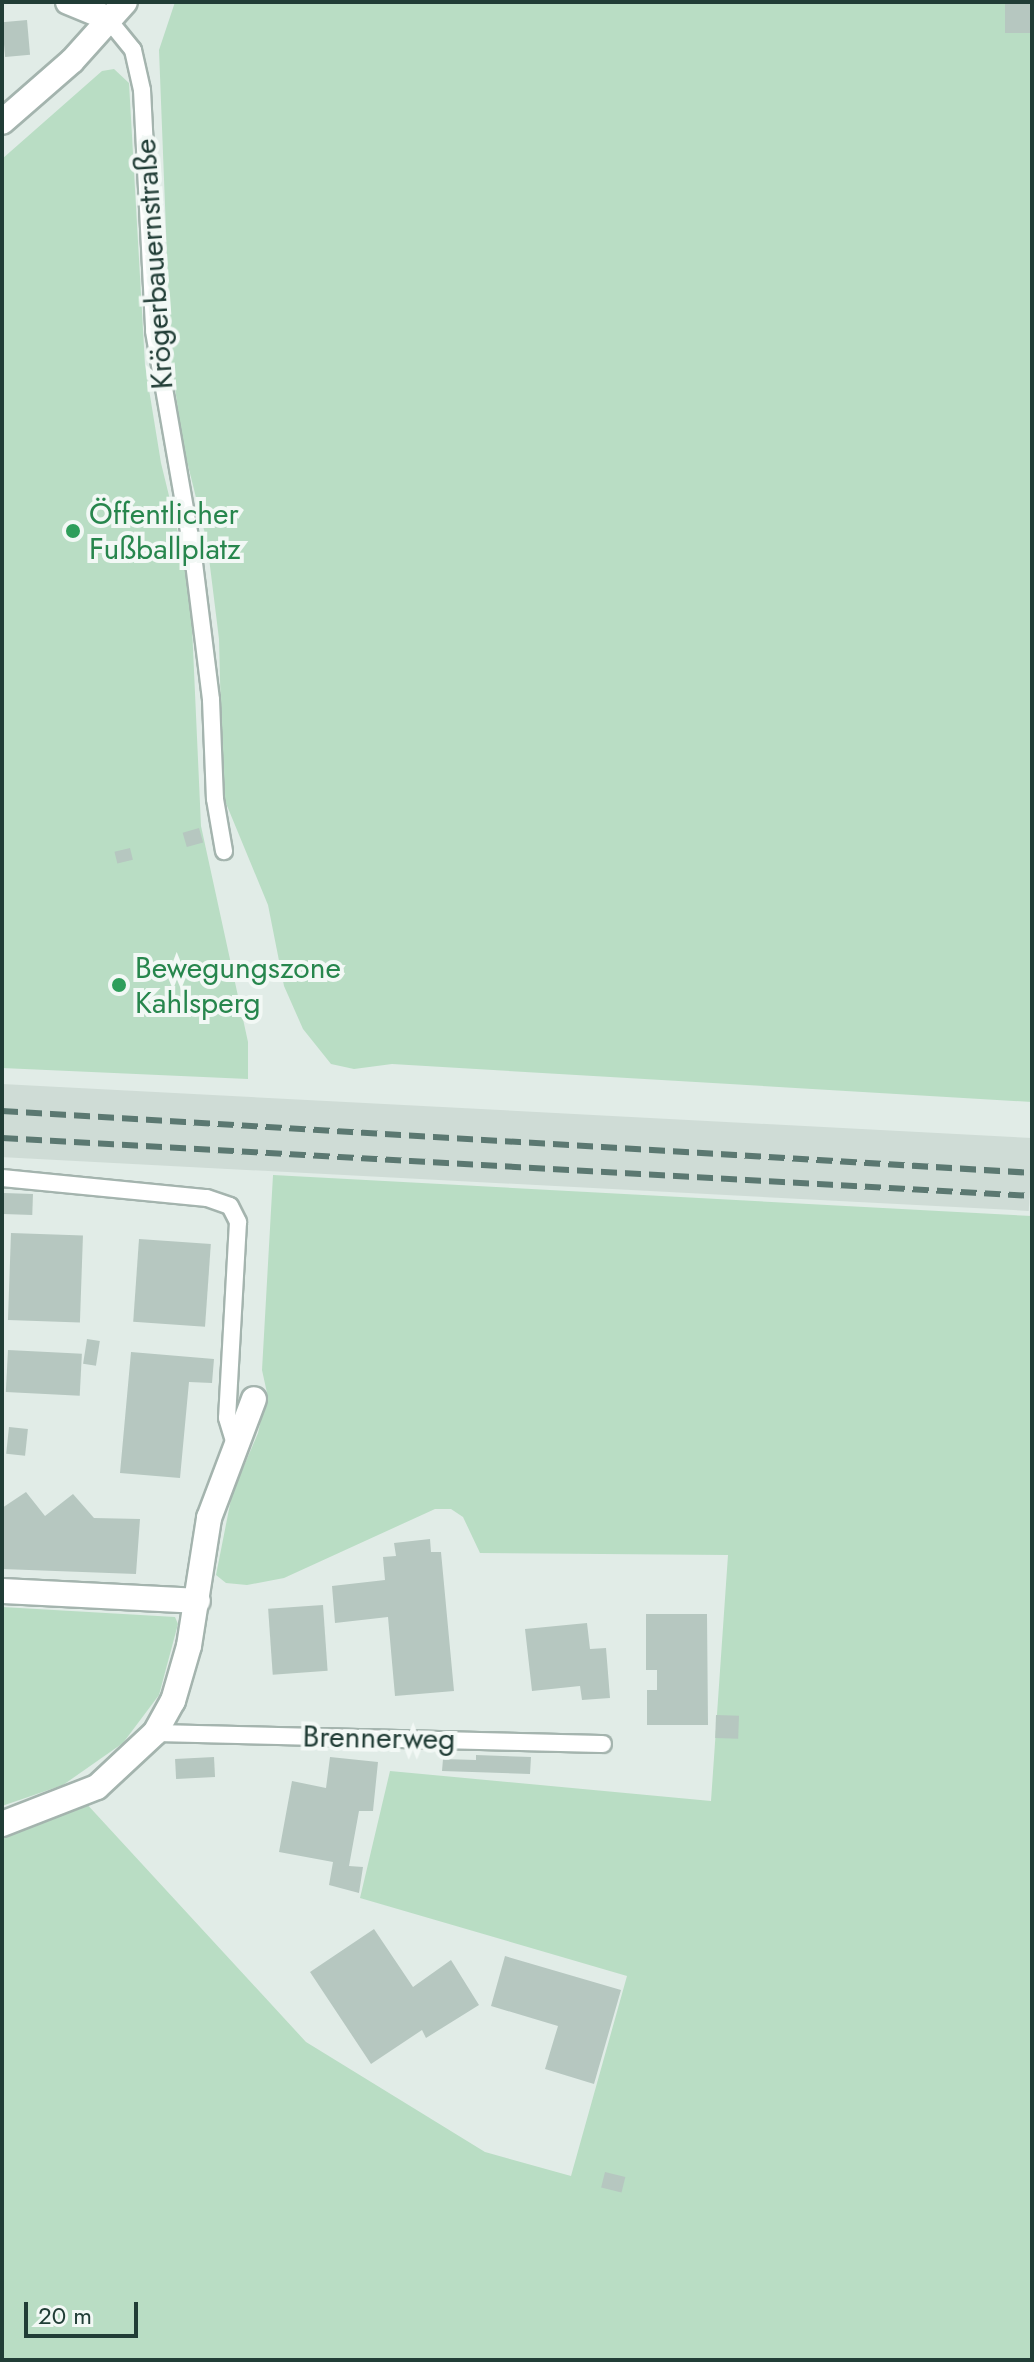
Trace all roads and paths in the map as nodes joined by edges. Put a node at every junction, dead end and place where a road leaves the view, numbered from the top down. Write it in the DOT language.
graph roads {
  1 [pos="68,2"];
  2 [pos="116,10"];
  3 [pos="2,122"];
  4 [pos="224,851"];
  5 [pos="2,1178"];
  6 [pos="254,1399"];
  7 [pos="237,1450"];
  8 [pos="2,1591"];
  9 [pos="198,1601"];
  10 [pos="155,1733"];
  11 [pos="603,1744"];
  12 [pos="2,1824"];
  1 -- 2 [label="street"];
  2 -- 3 [label="street"];
  2 -- 4 [label="lane, Krögerbauernstraße"];
  5 -- 7 [label="lane"];
  6 -- 7 [label="street"];
  7 -- 9 [label="street"];
  8 -- 9 [label="street"];
  9 -- 10 [label="street"];
  10 -- 11 [label="lane, Brennerweg"];
  10 -- 12 [label="street"];
}
